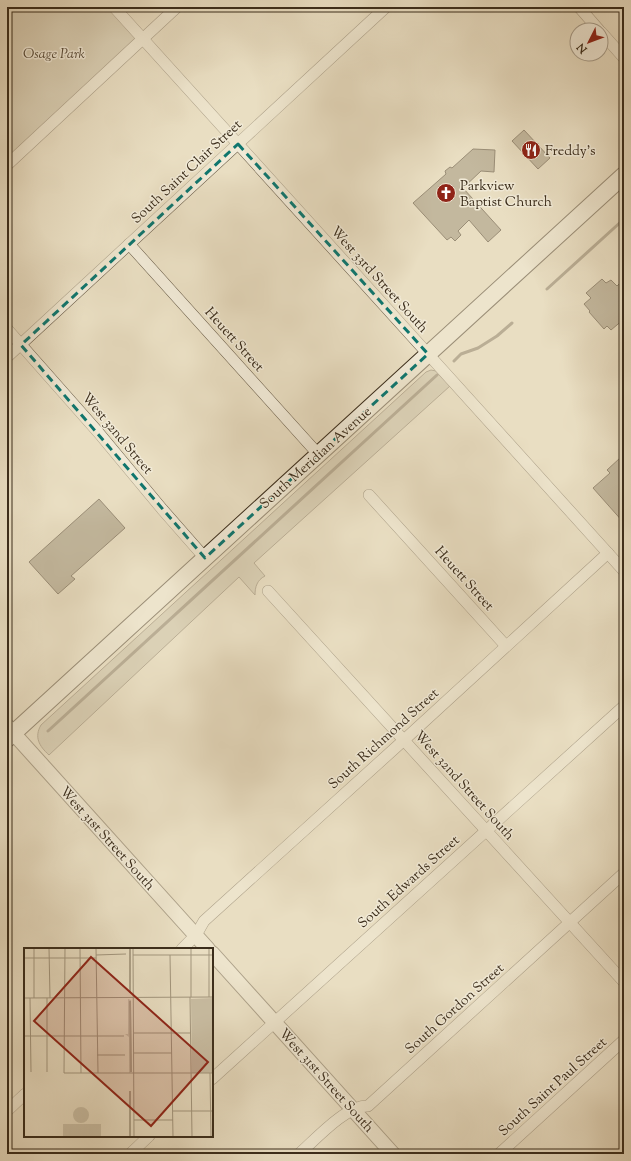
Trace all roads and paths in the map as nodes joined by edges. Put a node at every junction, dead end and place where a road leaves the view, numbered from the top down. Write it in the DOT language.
graph roads {
  1 [pos="114,7"];
  2 [pos="177,7"];
  3 [pos="386,7"];
  4 [pos="579,7"];
  5 [pos="592,22"];
  6 [pos="142,39"];
  7 [pos="609,41"];
  8 [pos="624,58"];
  9 [pos="238,144"];
  10 [pos="7,164"];
  11 [pos="624,175"];
  12 [pos="129,244"];
  13 [pos="7,329"];
  14 [pos="21,345"];
  15 [pos="428,354"];
  16 [pos="7,357"];
  17 [pos="318,454"];
  18 [pos="369,495"];
  19 [pos="608,553"];
  20 [pos="205,558"];
  21 [pos="624,571"];
  22 [pos="268,591"];
  23 [pos="506,646"];
  24 [pos="624,706"];
  25 [pos="9,733"];
  26 [pos="404,740"];
  27 [pos="486,831"];
  28 [pos="624,873"];
  29 [pos="570,923"];
  30 [pos="196,935"];
  31 [pos="183,948"];
  32 [pos="207,948"];
  33 [pos="213,954"];
  34 [pos="624,982"];
  35 [pos="274,1022"];
  36 [pos="624,1040"];
  37 [pos="213,1078"];
  38 [pos="24,1095"];
  39 [pos="353,1110"];
  40 [pos="7,1111"];
  41 [pos="148,1137"];
  42 [pos="130,1154"];
  43 [pos="299,1154"];
  44 [pos="393,1154"];
  45 [pos="499,1154"];
  1 -- 6 [label="street, West 33rd Street South"];
  2 -- 6 [label="street"];
  3 -- 9 [label="street, South Saint Clair Street"];
  4 -- 5 [label="street"];
  6 -- 9 [label="street, West 33rd Street South"];
  6 -- 10 [label="street"];
  7 -- 8 [label="street"];
  9 -- 12 [label="street, South Saint Clair Street"];
  9 -- 15 [label="street, West 33rd Street South"];
  11 -- 15 [label="main road, South Meridian Avenue"];
  12 -- 14 [label="street, South Saint Clair Street"];
  12 -- 17 [label="street, Heuett Street"];
  13 -- 14 [label="street, West 32nd Street"];
  14 -- 16 [label="street, South Saint Clair Street"];
  14 -- 20 [label="street, West 32nd Street"];
  15 -- 17 [label="main road, South Meridian Avenue"];
  15 -- 19 [label="street, West 33rd Street South"];
  17 -- 20 [label="main road, South Meridian Avenue"];
  18 -- 23 [label="street, Heuett Street"];
  19 -- 21 [label="street, West 33rd Street South"];
  19 -- 23 [label="street, South Richmond Street"];
  20 -- 25 [label="main road, South Meridian Avenue"];
  22 -- 26 [label="street, West 32nd Street South"];
  23 -- 26 [label="street, South Richmond Street"];
  24 -- 27 [label="street, South Edwards Street"];
  25 -- 30 [label="street, West 31st Street South"];
  26 -- 27 [label="street, West 32nd Street South"];
  26 -- 30 [label="street, South Richmond Street"];
  27 -- 29 [label="street, West 32nd Street South"];
  27 -- 35 [label="street, South Edwards Street"];
  28 -- 29 [label="street, South Gordon Street"];
  29 -- 34 [label="street, West 32nd Street South"];
  29 -- 39 [label="street, South Gordon Street"];
  30 -- 31 [label="street, South Richmond Street"];
  30 -- 32 [label="street, West 31st Street South"];
  33 -- 35 [label="street, West 31st Street South"];
  35 -- 37 [label="street, South Edwards Street"];
  35 -- 39 [label="street, West 31st Street South"];
  36 -- 45 [label="street, South Saint Paul Street"];
  38 -- 40 [label="street"];
  39 -- 43 [label="street, South Gordon Street"];
  39 -- 44 [label="street, West 31st Street South"];
  41 -- 42 [label="street"];
}
